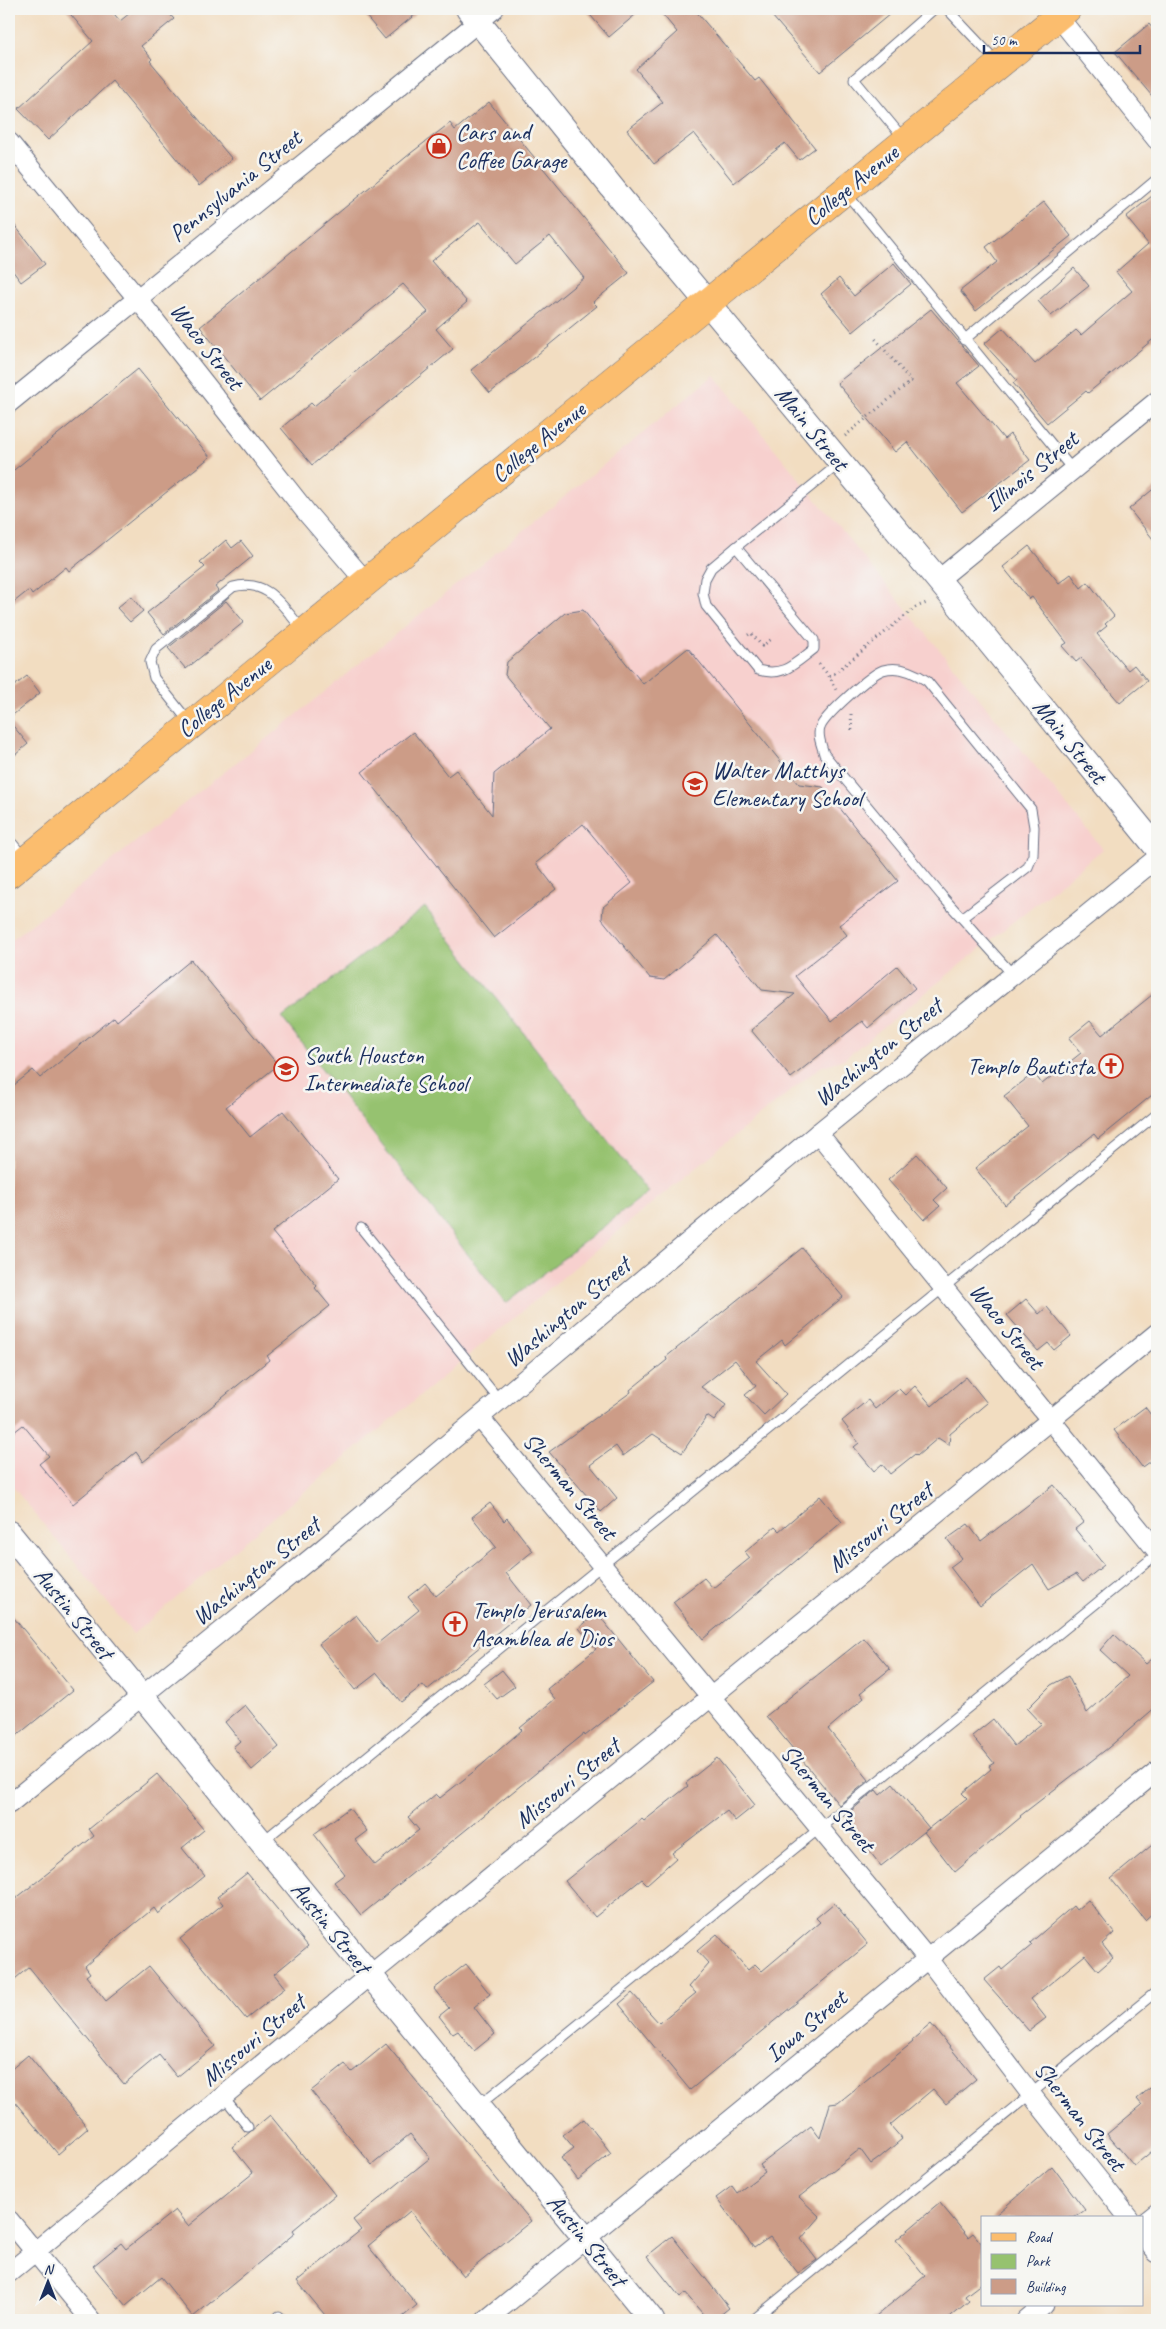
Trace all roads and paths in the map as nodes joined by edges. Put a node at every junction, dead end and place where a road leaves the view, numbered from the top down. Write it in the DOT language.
graph roads {
  1 [pos="934,9"];
  2 [pos="947,9"];
  3 [pos="1059,11"];
  4 [pos="480,13"];
  5 [pos="999,64"];
  6 [pos="905,140"];
  7 [pos="1157,140"];
  8 [pos="9,142"];
  9 [pos="1157,178"];
  10 [pos="844,190"];
  11 [pos="137,298"];
  12 [pos="709,302"];
  13 [pos="873,336"];
  14 [pos="964,340"];
  15 [pos="1157,401"];
  16 [pos="9,403"];
  17 [pos="834,456"];
  18 [pos="1072,469"];
  19 [pos="736,547"];
  20 [pos="366,582"];
  21 [pos="944,586"];
  22 [pos="304,632"];
  23 [pos="744,638"];
  24 [pos="773,638"];
  25 [pos="830,677"];
  26 [pos="191,724"];
  27 [pos="1157,848"];
  28 [pos="1157,858"];
  29 [pos="13,861"];
  30 [pos="962,918"];
  31 [pos="1013,975"];
  32 [pos="1157,1114"];
  33 [pos="818,1133"];
  34 [pos="361,1228"];
  35 [pos="944,1288"];
  36 [pos="1157,1332"];
  37 [pos="500,1402"];
  38 [pos="480,1418"];
  39 [pos="1051,1420"];
  40 [pos="9,1533"];
  41 [pos="1157,1552"];
  42 [pos="603,1565"];
  43 [pos="142,1696"];
  44 [pos="712,1697"];
  45 [pos="1157,1771"];
  46 [pos="9,1804"];
  47 [pos="821,1829"];
  48 [pos="262,1842"];
  49 [pos="927,1958"];
  50 [pos="370,1975"];
  51 [pos="1157,1991"];
  52 [pos="1030,2094"];
  53 [pos="224,2097"];
  54 [pos="478,2107"];
  55 [pos="248,2127"];
  56 [pos="1157,2213"];
  57 [pos="1127,2216"];
  58 [pos="9,2220"];
  59 [pos="1144,2223"];
  60 [pos="1144,2237"];
  61 [pos="586,2240"];
  62 [pos="35,2252"];
  63 [pos="1157,2253"];
  64 [pos="9,2273"];
  65 [pos="1043,2306"];
  66 [pos="91,2320"];
  67 [pos="486,2320"];
  68 [pos="652,2320"];
  69 [pos="753,2320"];
  70 [pos="1026,2320"];
  1 -- 6 [label="lane"];
  2 -- 5 [label="lane"];
  3 -- 5 [label="main road, College Avenue"];
  3 -- 7 [label="street"];
  4 -- 11 [label="street, Pennsylvania Street"];
  4 -- 12 [label="street, Main Street"];
  5 -- 6 [label="main road, College Avenue"];
  6 -- 10 [label="main road, College Avenue"];
  8 -- 11 [label="street, Waco Street"];
  9 -- 14 [label="lane"];
  10 -- 12 [label="main road, College Avenue"];
  10 -- 14 [label="lane"];
  11 -- 16 [label="street, Pennsylvania Street"];
  11 -- 20 [label="street, Waco Street"];
  12 -- 17 [label="street, Main Street"];
  12 -- 20 [label="main road, College Avenue"];
  13 -- 17 [label="path"];
  14 -- 18 [label="lane"];
  15 -- 18 [label="street, Illinois Street"];
  17 -- 19 [label="lane"];
  17 -- 21 [label="street, Main Street"];
  18 -- 21 [label="street, Illinois Street"];
  19 -- 19 [label="lane"];
  20 -- 22 [label="main road, College Avenue"];
  21 -- 25 [label="path"];
  21 -- 27 [label="street, Main Street"];
  22 -- 26 [label="main road, College Avenue"];
  22 -- 26 [label="lane"];
  23 -- 24 [label="path"];
  26 -- 29 [label="main road, College Avenue"];
  28 -- 31 [label="street, Washington Street"];
  30 -- 30 [label="lane"];
  30 -- 31 [label="lane"];
  31 -- 33 [label="street, Washington Street"];
  32 -- 35 [label="lane"];
  33 -- 35 [label="street, Waco Street"];
  33 -- 37 [label="street, Washington Street"];
  34 -- 37 [label="lane"];
  35 -- 39 [label="street, Waco Street"];
  35 -- 42 [label="lane"];
  36 -- 39 [label="street, Missouri Street"];
  37 -- 38 [label="street, Washington Street"];
  38 -- 42 [label="street, Sherman Street"];
  38 -- 43 [label="street, Washington Street"];
  39 -- 41 [label="street, Waco Street"];
  39 -- 44 [label="street, Missouri Street"];
  40 -- 43 [label="street, Austin Street"];
  41 -- 47 [label="lane"];
  42 -- 44 [label="street, Sherman Street"];
  42 -- 48 [label="lane"];
  43 -- 46 [label="street, Washington Street"];
  43 -- 48 [label="street, Austin Street"];
  44 -- 47 [label="street, Sherman Street"];
  44 -- 50 [label="street, Missouri Street"];
  45 -- 49 [label="street, Iowa Street"];
  47 -- 49 [label="street, Sherman Street"];
  47 -- 54 [label="lane"];
  48 -- 50 [label="street, Austin Street"];
  49 -- 52 [label="street, Sherman Street"];
  49 -- 61 [label="street, Iowa Street"];
  50 -- 53 [label="street, Missouri Street"];
  50 -- 54 [label="street, Austin Street"];
  51 -- 52 [label="lane"];
  52 -- 57 [label="street, Sherman Street"];
  52 -- 69 [label="lane"];
  53 -- 55 [label="lane"];
  53 -- 62 [label="street, Missouri Street"];
  54 -- 61 [label="street, Austin Street"];
  56 -- 59 [label="street"];
  58 -- 62 [label="street"];
  60 -- 63 [label="street"];
  61 -- 67 [label="street, Iowa Street"];
  61 -- 68 [label="street, Austin Street"];
  62 -- 64 [label="street, Missouri Street"];
  62 -- 66 [label="street"];
  65 -- 70 [label="street"];
}
